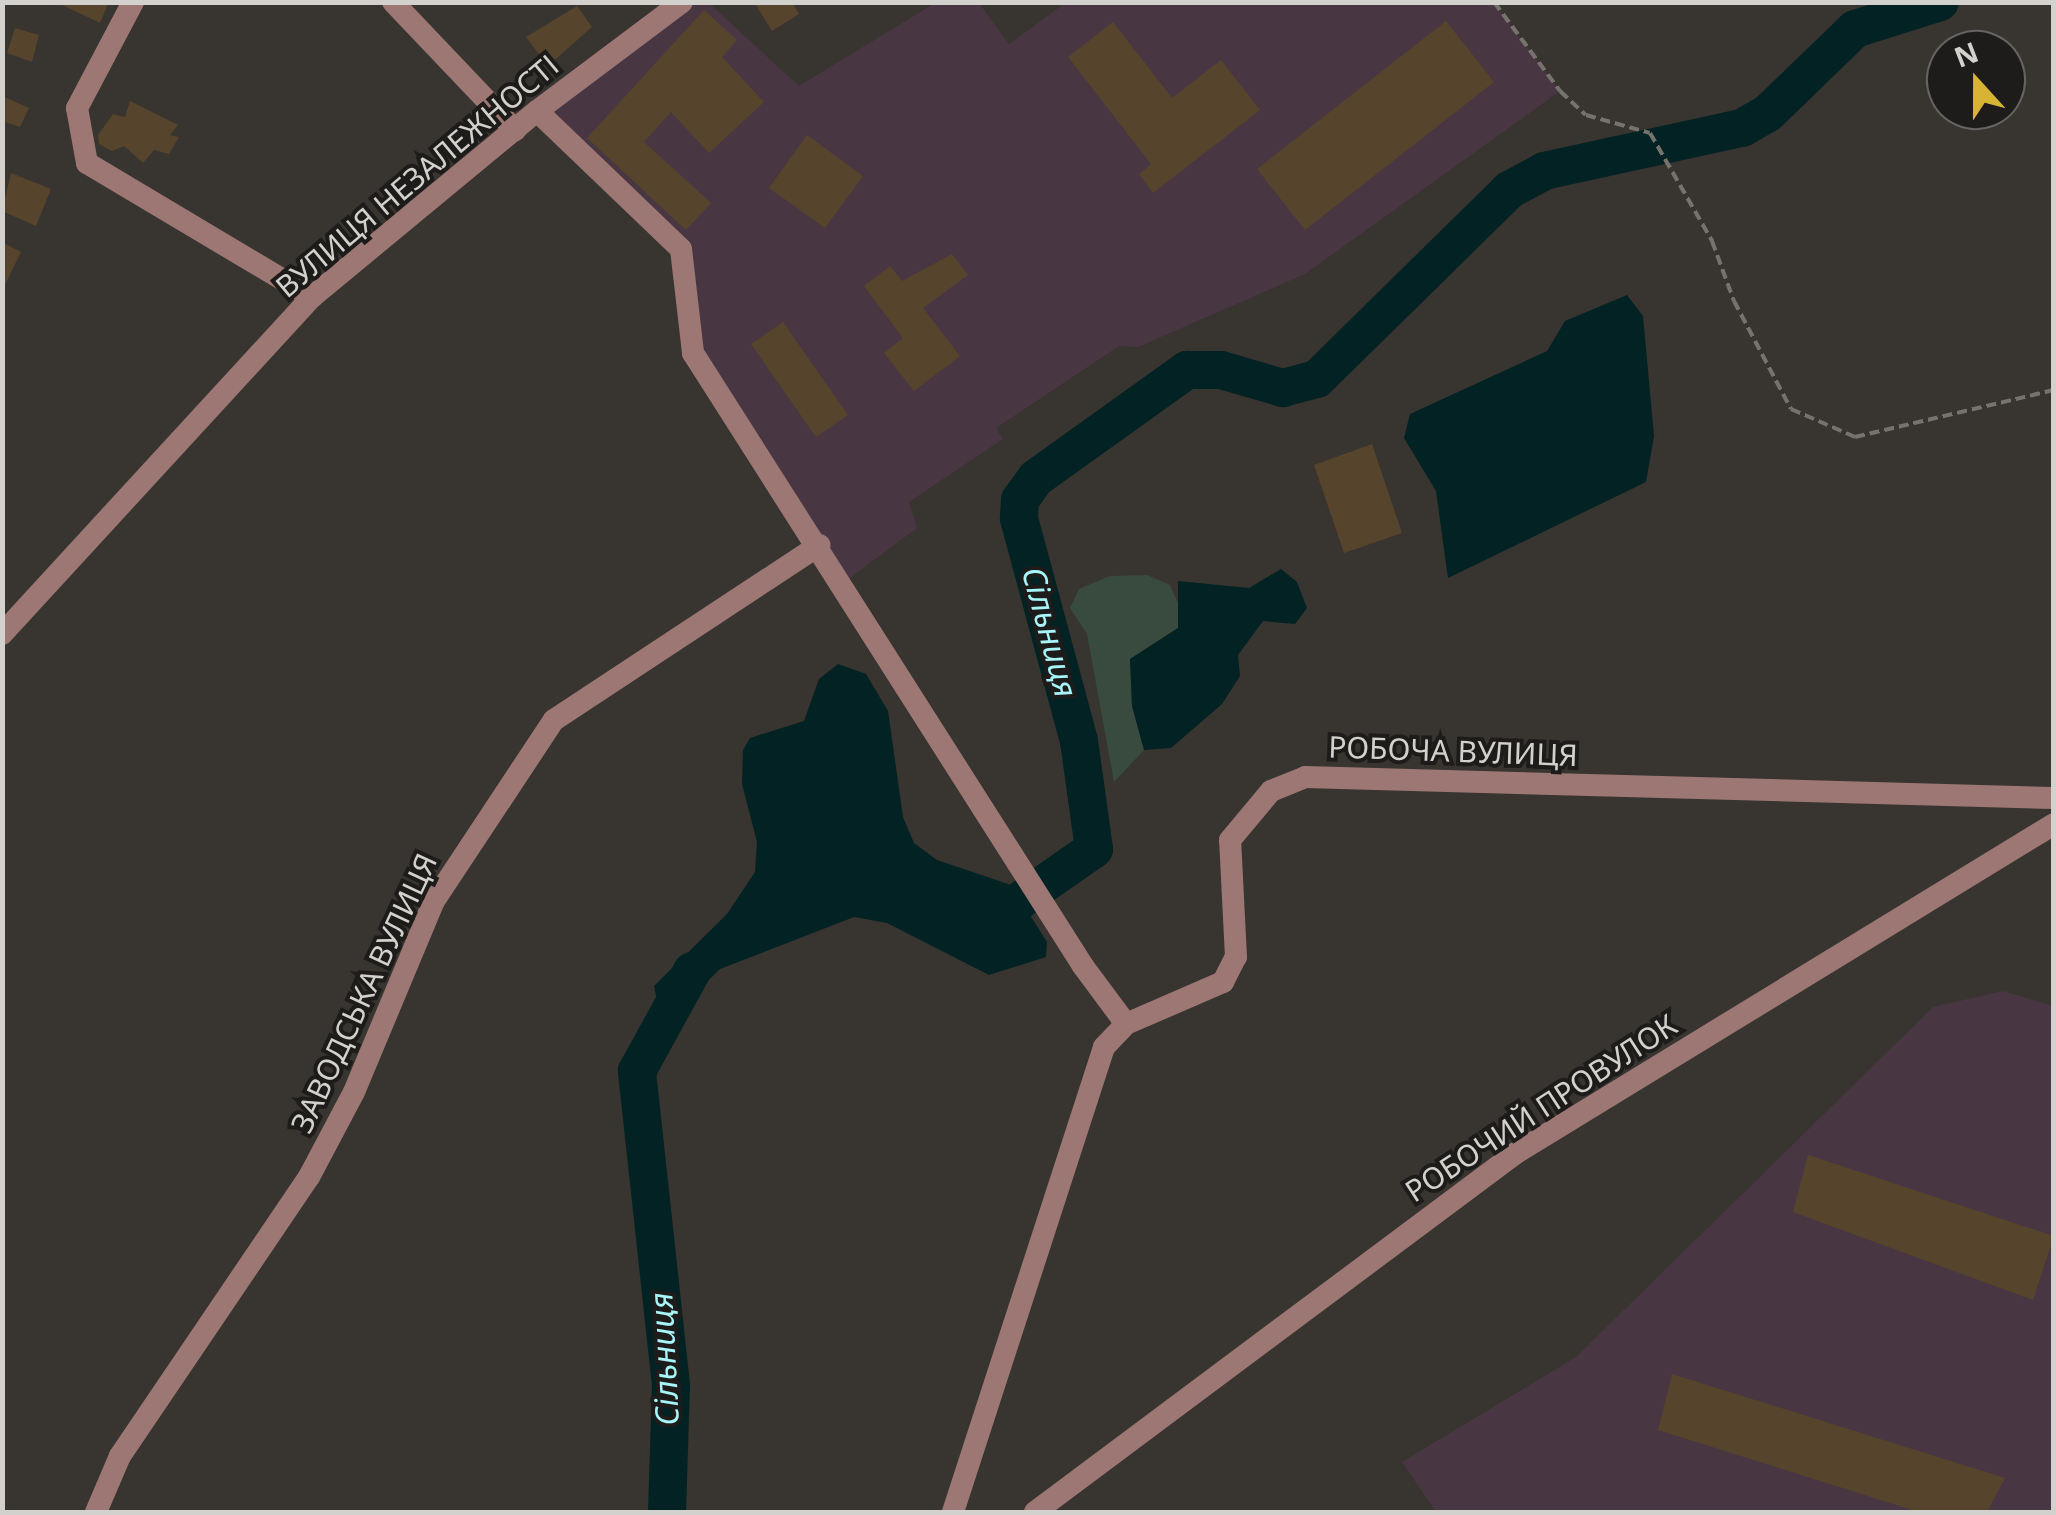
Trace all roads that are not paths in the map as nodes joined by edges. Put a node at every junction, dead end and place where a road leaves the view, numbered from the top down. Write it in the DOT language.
graph roads {
  1 [pos="133,2"];
  2 [pos="393,2"];
  3 [pos="682,2"];
  4 [pos="537,111"];
  5 [pos="516,130"];
  6 [pos="312,297"];
  7 [pos="818,546"];
  8 [pos="2,634"];
  9 [pos="2054,798"];
  10 [pos="2054,824"];
  11 [pos="1126,1024"];
  12 [pos="96,1512"];
  13 [pos="953,1512"];
  14 [pos="1035,1512"];
  1 -- 6 [label="street"];
  2 -- 5 [label="street"];
  3 -- 4 [label="street, ВУЛИЦЯ НЕЗАЛЕЖНОСТІ"];
  4 -- 5 [label="street, ВУЛИЦЯ НЕЗАЛЕЖНОСТІ"];
  4 -- 7 [label="street"];
  5 -- 6 [label="street, ВУЛИЦЯ НЕЗАЛЕЖНОСТІ"];
  6 -- 8 [label="street, ВУЛИЦЯ НЕЗАЛЕЖНОСТІ"];
  7 -- 11 [label="street"];
  7 -- 12 [label="street, ЗАВОДСЬКА ВУЛИЦЯ"];
  9 -- 11 [label="street, РОБОЧА ВУЛИЦЯ"];
  10 -- 14 [label="street, РОБОЧИЙ ПРОВУЛОК"];
  11 -- 13 [label="street"];
}
